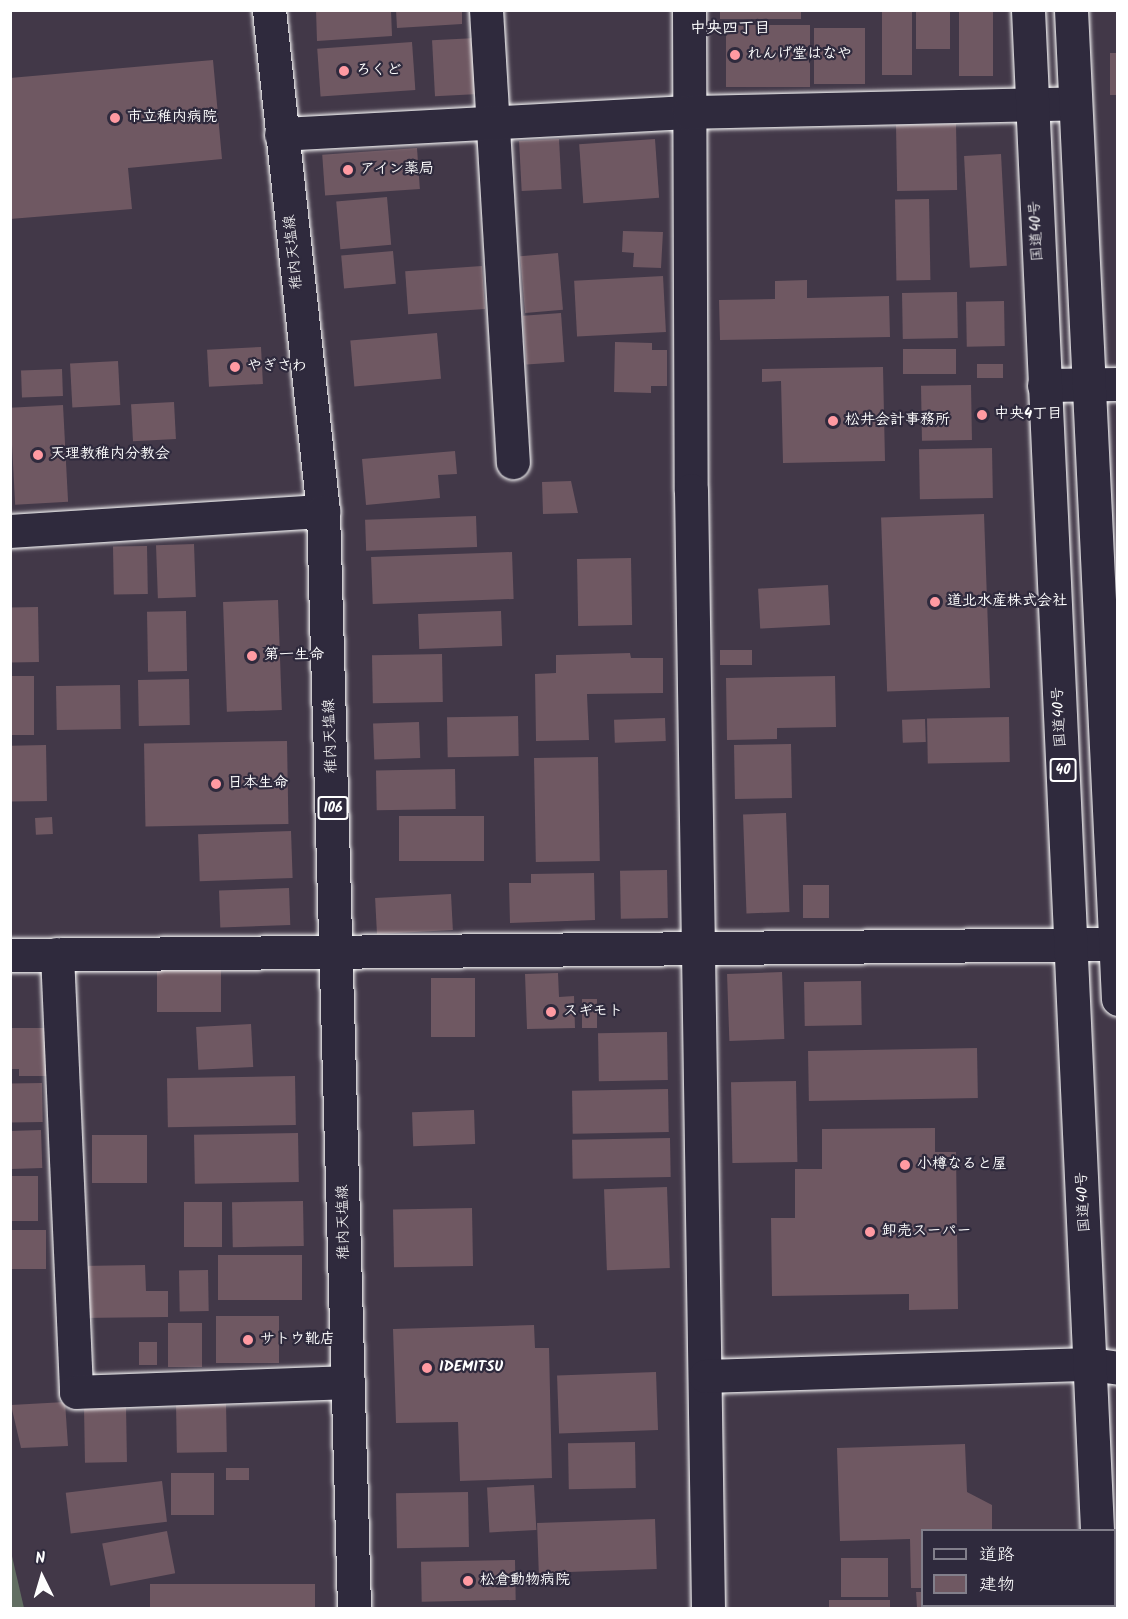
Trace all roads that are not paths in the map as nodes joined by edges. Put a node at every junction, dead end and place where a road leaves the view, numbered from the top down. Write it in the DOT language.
graph roads {
  1 [pos="269,10"];
  2 [pos="486,10"];
  3 [pos="689,10"];
  4 [pos="1028,10"];
  5 [pos="1071,10"];
  6 [pos="1030,103"];
  7 [pos="1074,103"];
  8 [pos="689,112"];
  9 [pos="493,122"];
  10 [pos="281,134"];
  11 [pos="1102,383"];
  12 [pos="1044,385"];
  13 [pos="513,462"];
  14 [pos="323,512"];
  15 [pos="10,531"];
  16 [pos="1071,944"];
  17 [pos="1117,944"];
  18 [pos="699,946"];
  19 [pos="338,950"];
  20 [pos="57,954"];
  21 [pos="10,955"];
  22 [pos="1118,999"];
  23 [pos="1104,1366"];
  24 [pos="705,1376"];
  25 [pos="348,1382"];
  26 [pos="1096,1529"];
  27 [pos="354,1608"];
  28 [pos="708,1608"];
  1 -- 10 [label="main road, 稚内天塩線 / 106"];
  2 -- 9 [label="main road"];
  3 -- 8 [label="main road"];
  4 -- 6 [label="main road, 国道40号 / 40"];
  5 -- 7 [label="main road"];
  6 -- 7 [label="main road"];
  6 -- 8 [label="main road"];
  6 -- 12 [label="main road, 国道40号 / 40"];
  7 -- 11 [label="main road"];
  8 -- 9 [label="main road"];
  8 -- 18 [label="main road"];
  9 -- 10 [label="main road"];
  9 -- 13 [label="main road"];
  10 -- 14 [label="main road, 稚内天塩線 / 106"];
  11 -- 12 [label="main road"];
  11 -- 17 [label="main road"];
  12 -- 16 [label="main road, 国道40号 / 40"];
  14 -- 15 [label="main road"];
  14 -- 19 [label="main road, 稚内天塩線 / 106"];
  16 -- 17 [label="main road"];
  16 -- 18 [label="main road"];
  16 -- 23 [label="main road, 国道40号 / 40"];
  17 -- 22 [label="main road"];
  18 -- 19 [label="main road"];
  18 -- 24 [label="main road"];
  19 -- 20 [label="main road"];
  19 -- 25 [label="main road, 稚内天塩線 / 106"];
  20 -- 21 [label="main road"];
  20 -- 25 [label="main road"];
  23 -- 24 [label="main road"];
  23 -- 26 [label="main road, 国道40号 / 40"];
  24 -- 28 [label="main road"];
  25 -- 27 [label="main road, 稚内天塩線 / 106"];
}
